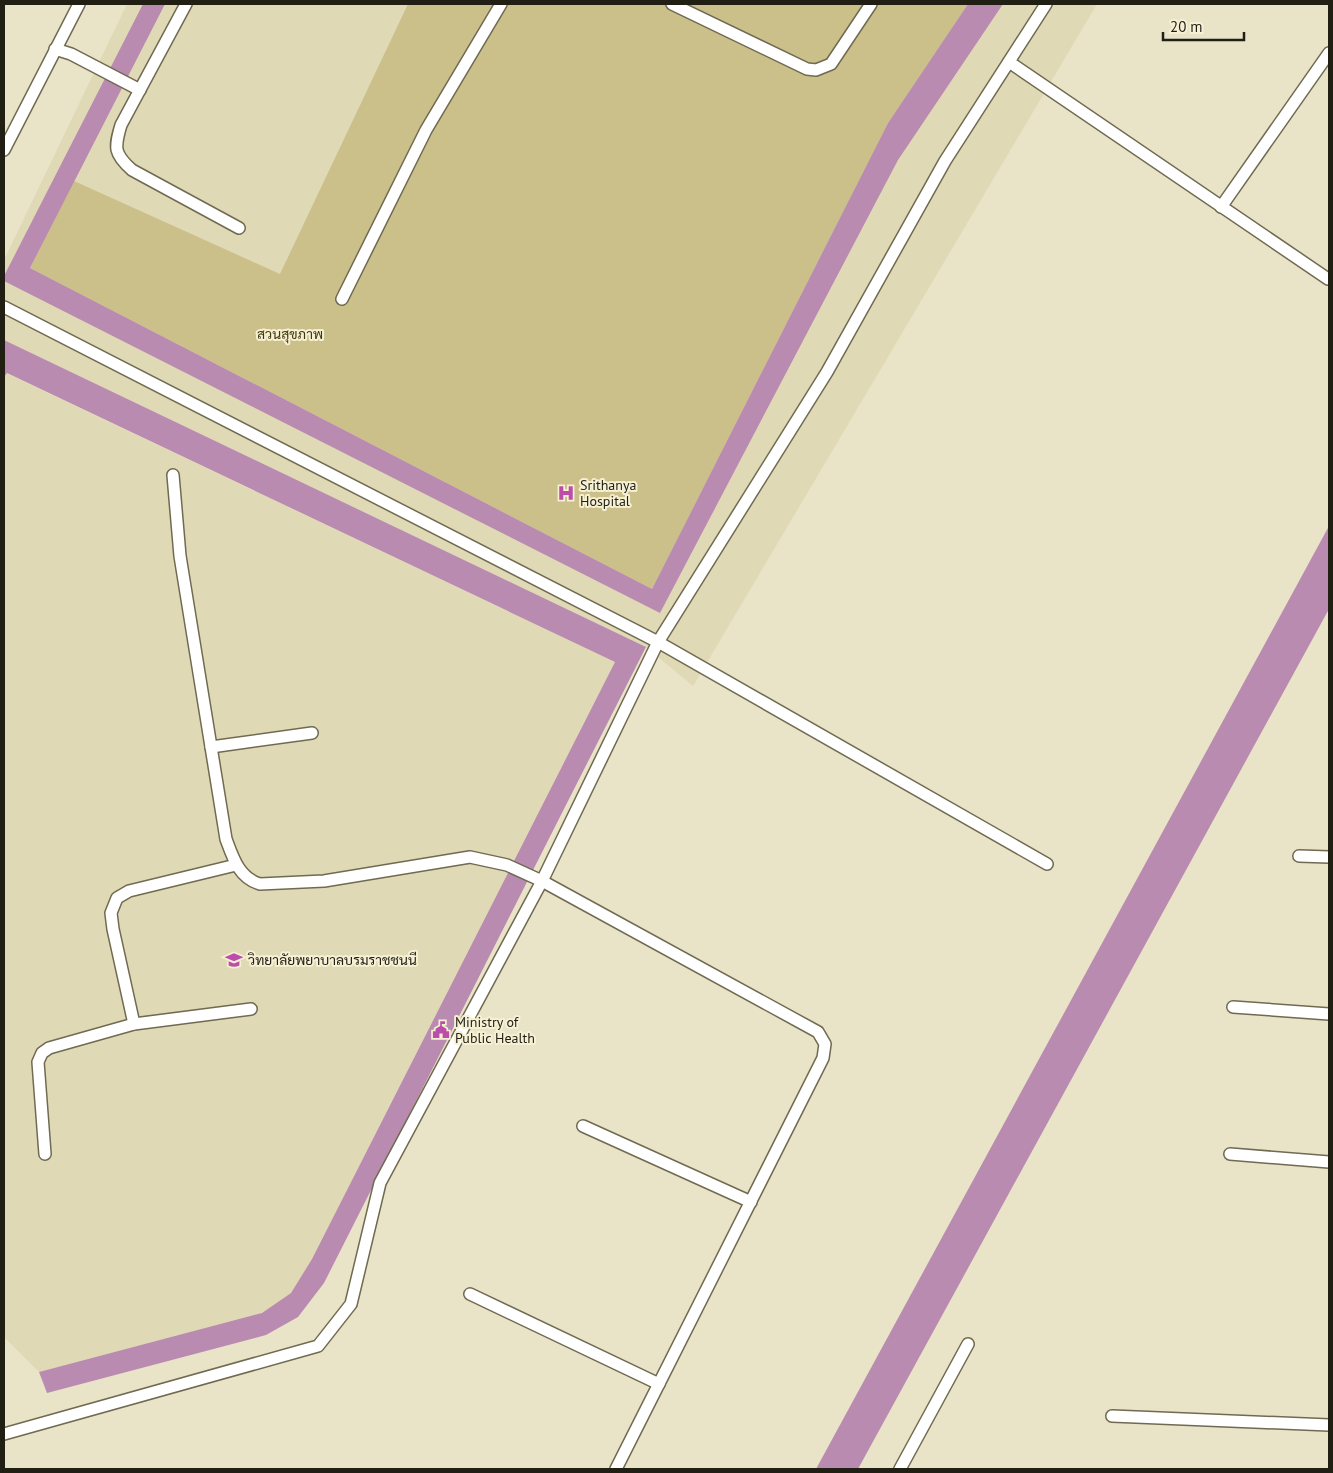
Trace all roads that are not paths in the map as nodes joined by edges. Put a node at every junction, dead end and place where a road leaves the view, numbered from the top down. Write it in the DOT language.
graph roads {
  1 [pos="79,4"];
  2 [pos="186,4"];
  3 [pos="501,4"];
  4 [pos="672,4"];
  5 [pos="871,4"];
  6 [pos="1046,4"];
  7 [pos="55,49"];
  8 [pos="1329,53"];
  9 [pos="1009,62"];
  10 [pos="136,87"];
  11 [pos="4,150"];
  12 [pos="1221,207"];
  13 [pos="239,228"];
  14 [pos="1328,280"];
  15 [pos="342,299"];
  16 [pos="6,309"];
  17 [pos="173,475"];
  18 [pos="658,642"];
  19 [pos="312,733"];
  20 [pos="211,747"];
  21 [pos="1299,856"];
  22 [pos="1329,857"];
  23 [pos="1047,864"];
  24 [pos="236,866"];
  25 [pos="541,880"];
  26 [pos="1233,1008"];
  27 [pos="251,1009"];
  28 [pos="1329,1014"];
  29 [pos="134,1024"];
  30 [pos="583,1126"];
  31 [pos="45,1154"];
  32 [pos="1230,1154"];
  33 [pos="1329,1162"];
  34 [pos="751,1202"];
  35 [pos="470,1294"];
  36 [pos="968,1344"];
  37 [pos="659,1384"];
  38 [pos="1112,1416"];
  39 [pos="1329,1425"];
  40 [pos="4,1434"];
  41 [pos="616,1469"];
  42 [pos="900,1469"];
  1 -- 7 [label="lane"];
  2 -- 10 [label="lane"];
  3 -- 15 [label="lane"];
  4 -- 5 [label="lane"];
  6 -- 9 [label="lane"];
  7 -- 10 [label="lane"];
  7 -- 11 [label="lane"];
  8 -- 12 [label="lane"];
  9 -- 12 [label="lane"];
  9 -- 18 [label="lane"];
  10 -- 13 [label="lane"];
  12 -- 14 [label="lane"];
  16 -- 18 [label="lane"];
  17 -- 20 [label="lane"];
  18 -- 23 [label="lane"];
  18 -- 25 [label="lane"];
  19 -- 20 [label="lane"];
  20 -- 24 [label="lane"];
  21 -- 22 [label="lane"];
  24 -- 25 [label="lane"];
  24 -- 29 [label="lane"];
  25 -- 34 [label="lane"];
  25 -- 40 [label="lane"];
  26 -- 28 [label="lane"];
  27 -- 29 [label="lane"];
  29 -- 31 [label="lane"];
  30 -- 34 [label="lane"];
  32 -- 33 [label="lane"];
  34 -- 37 [label="lane"];
  35 -- 37 [label="lane"];
  36 -- 42 [label="lane"];
  37 -- 41 [label="lane"];
  38 -- 39 [label="lane"];
}
